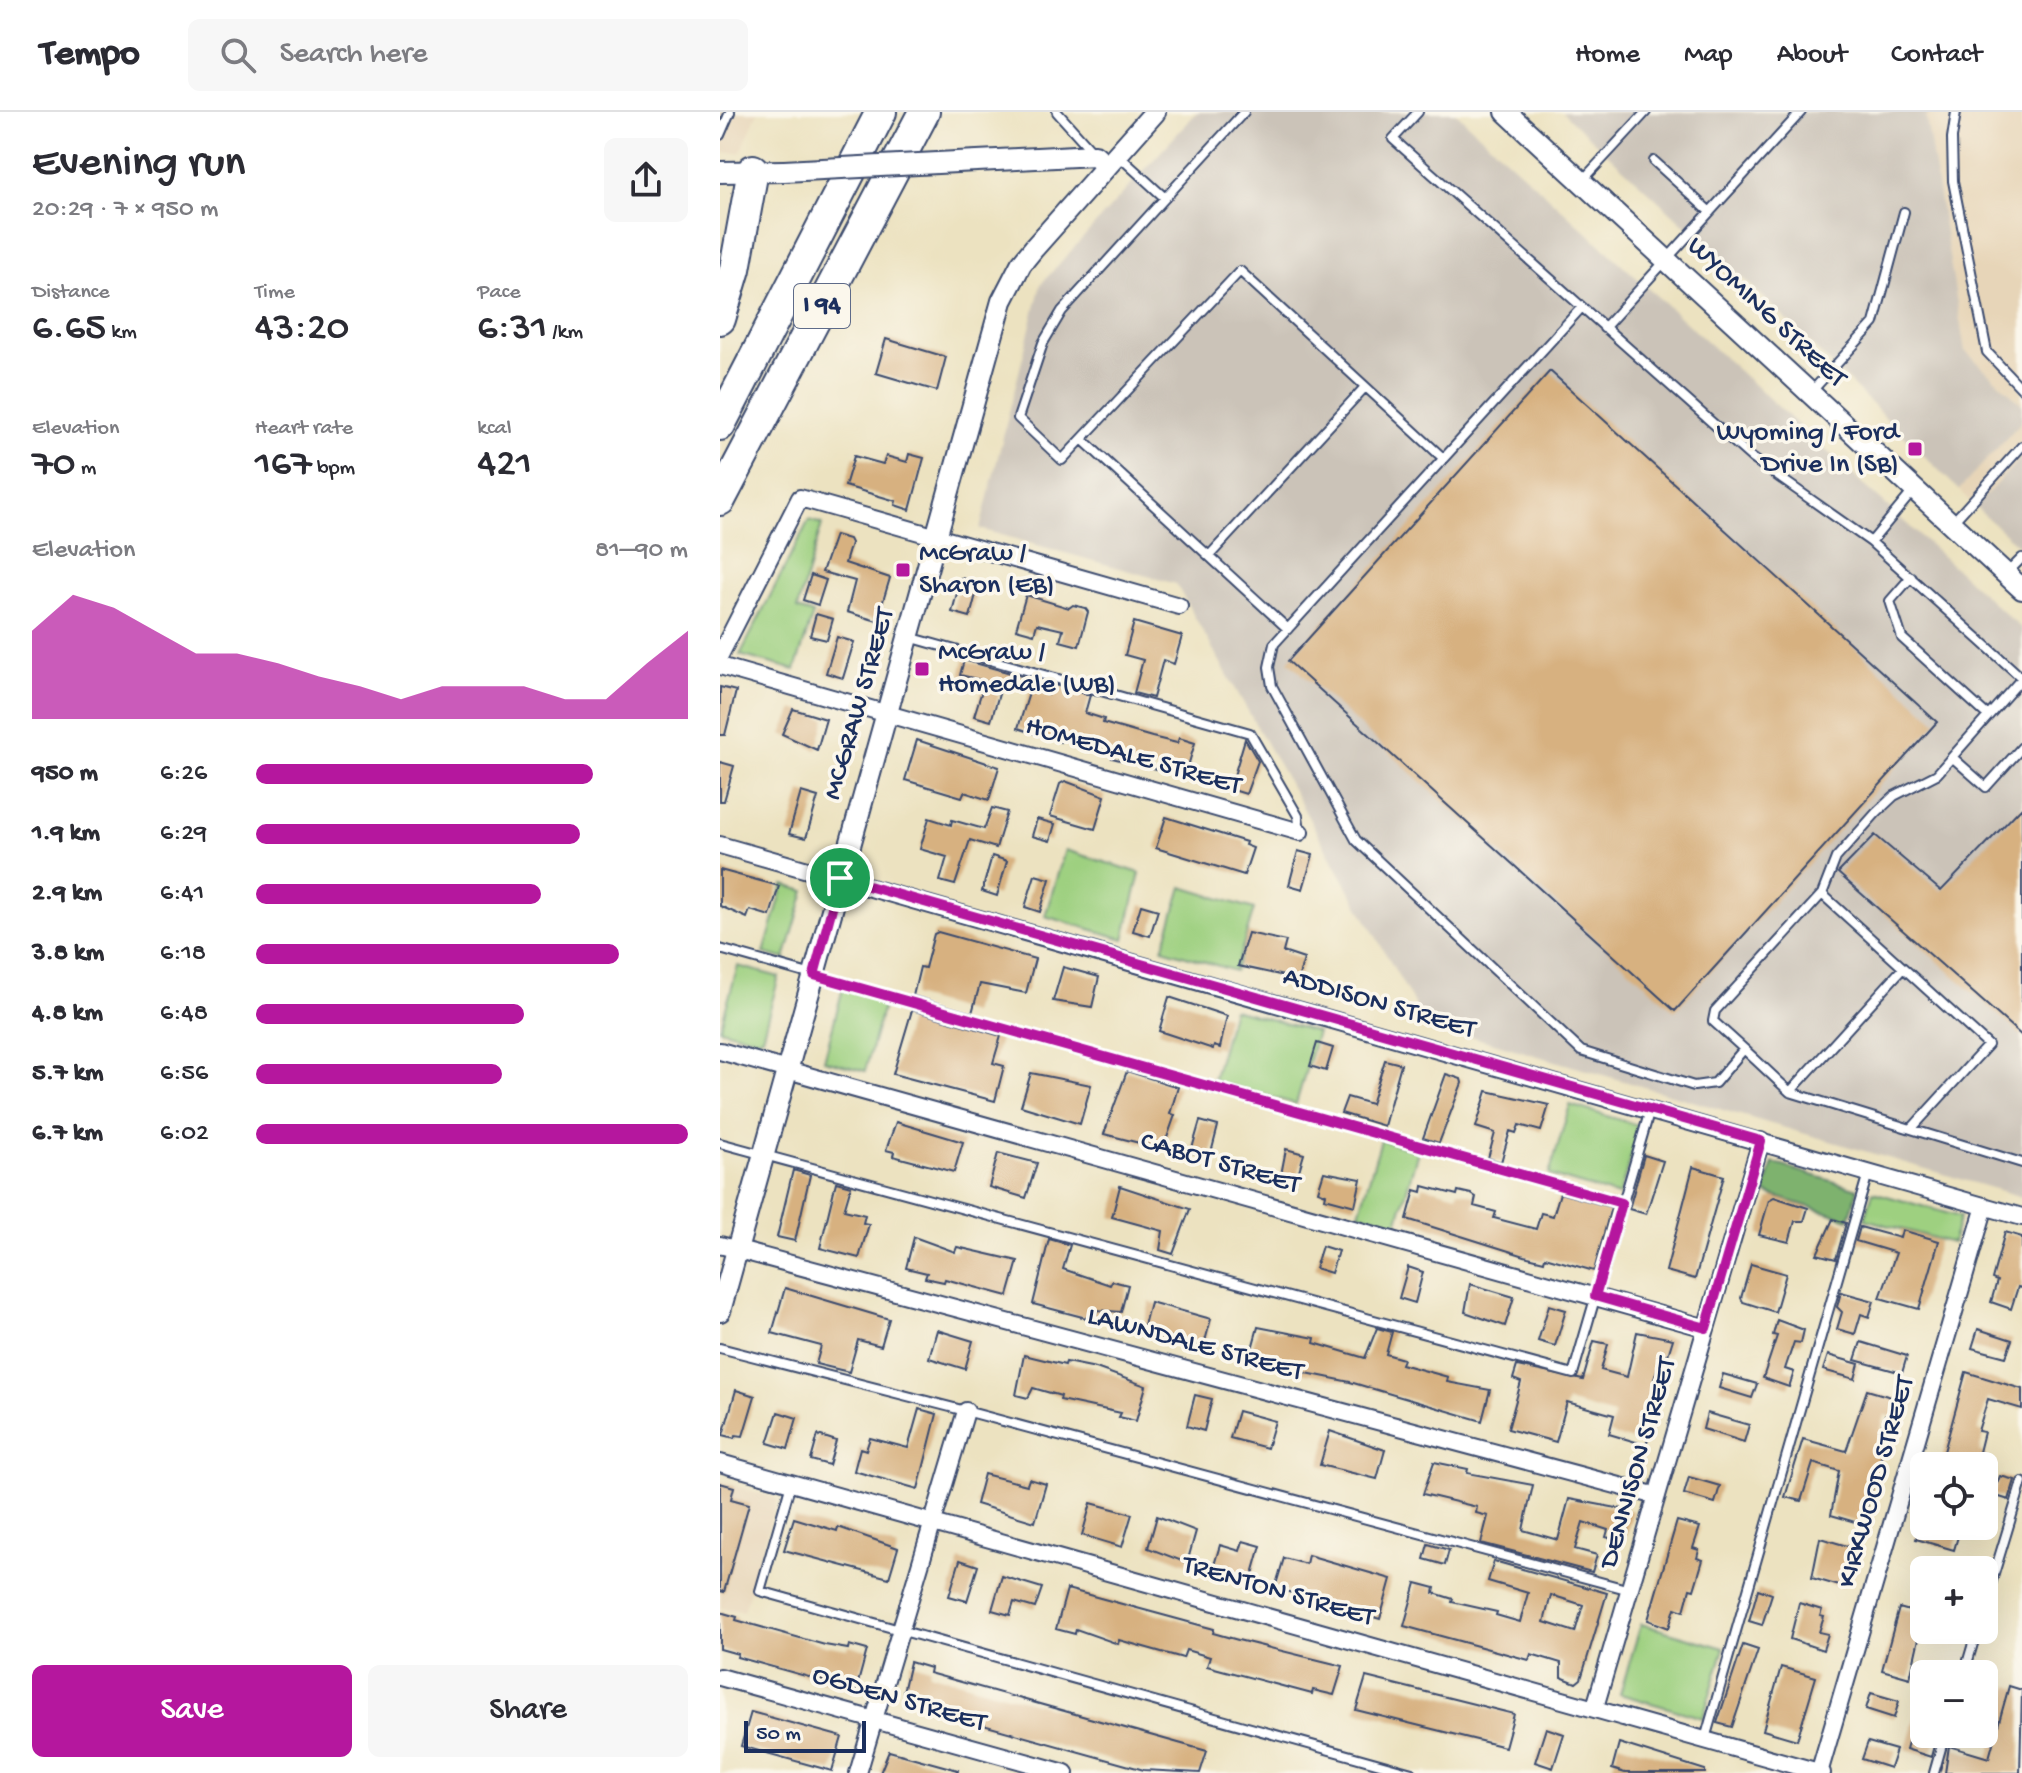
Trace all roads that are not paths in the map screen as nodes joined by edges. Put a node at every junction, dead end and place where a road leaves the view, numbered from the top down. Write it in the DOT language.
graph roads {
  1 [pos="730,112"];
  2 [pos="860,112"];
  3 [pos="881,112"];
  4 [pos="924,112"];
  5 [pos="1057,112"];
  6 [pos="1244,112"];
  7 [pos="1418,112"];
  8 [pos="1506,112"];
  9 [pos="1646,112"];
  10 [pos="1801,112"];
  11 [pos="1956,112"];
  12 [pos="1152,113"];
  13 [pos="720,135"];
  14 [pos="1106,159"];
  15 [pos="1654,161"];
  16 [pos="753,170"];
  17 [pos="720,172"];
  18 [pos="1581,181"];
  19 [pos="1165,198"];
  20 [pos="1710,212"];
  21 [pos="1904,212"];
  22 [pos="1666,260"];
  23 [pos="782,303"];
  24 [pos="1582,307"];
  25 [pos="720,319"];
  26 [pos="1604,328"];
  27 [pos="1365,387"];
  28 [pos="2022,389"];
  29 [pos="1810,393"];
  30 [pos="720,425"];
  31 [pos="1082,439"];
  32 [pos="2022,446"];
  33 [pos="1443,458"];
  34 [pos="1915,490"];
  35 [pos="720,500"];
  36 [pos="1952,524"];
  37 [pos="936,537"];
  38 [pos="1871,542"];
  39 [pos="1209,556"];
  40 [pos="2022,558"];
  41 [pos="2006,574"];
  42 [pos="1911,577"];
  43 [pos="2022,589"];
  44 [pos="1179,606"];
  45 [pos="1288,629"];
  46 [pos="908,636"];
  47 [pos="720,655"];
  48 [pos="720,666"];
  49 [pos="2022,678"];
  50 [pos="886,713"];
  51 [pos="1988,716"];
  52 [pos="2022,747"];
  53 [pos="1952,757"];
  54 [pos="1300,832"];
  55 [pos="720,845"];
  56 [pos="840,878"];
  57 [pos="1822,894"];
  58 [pos="720,949"];
  59 [pos="1903,968"];
  60 [pos="814,975"];
  61 [pos="1744,1049"];
  62 [pos="720,1051"];
  63 [pos="787,1070"];
  64 [pos="1790,1092"];
  65 [pos="1650,1109"];
  66 [pos="1913,1127"];
  67 [pos="1761,1141"];
  68 [pos="720,1143"];
  69 [pos="764,1154"];
  70 [pos="2022,1163"];
  71 [pos="1869,1172"];
  72 [pos="1622,1203"];
  73 [pos="1985,1206"];
  74 [pos="2022,1217"];
  75 [pos="728,1247"];
  76 [pos="1595,1296"];
  77 [pos="720,1311"];
  78 [pos="1706,1328"];
  79 [pos="720,1348"];
  80 [pos="966,1411"];
  81 [pos="720,1463"];
  82 [pos="2022,1482"];
  83 [pos="791,1483"];
  84 [pos="1657,1496"];
  85 [pos="933,1523"];
  86 [pos="1998,1561"];
  87 [pos="1630,1590"];
  88 [pos="900,1631"];
  89 [pos="720,1677"];
  90 [pos="1595,1707"];
  91 [pos="874,1720"];
  92 [pos="1705,1739"];
  93 [pos="1941,1748"];
  94 [pos="858,1773"];
  95 [pos="1065,1773"];
  96 [pos="1412,1773"];
  97 [pos="1820,1773"];
  98 [pos="1934,1773"];
  1 -- 13 [label="lane"];
  2 -- 23 [label="highway"];
  3 -- 23 [label="highway, I 94"];
  4 -- 35 [label="highway, I 94"];
  5 -- 14 [label="lane"];
  6 -- 19 [label="lane"];
  7 -- 24 [label="lane"];
  8 -- 18 [label="street, WYOMING STREET"];
  9 -- 18 [label="lane"];
  10 -- 20 [label="lane"];
  11 -- 28 [label="lane"];
  12 -- 14 [label="street, MCGRAW STREET"];
  14 -- 16 [label="street, bridge"];
  14 -- 19 [label="lane"];
  14 -- 37 [label="street, MCGRAW STREET"];
  15 -- 20 [label="lane"];
  16 -- 17 [label="street"];
  16 -- 25 [label="highway"];
  18 -- 22 [label="street, WYOMING STREET"];
  19 -- 31 [label="lane"];
  20 -- 22 [label="lane"];
  21 -- 29 [label="lane"];
  22 -- 26 [label="lane"];
  22 -- 29 [label="street, WYOMING STREET"];
  23 -- 30 [label="highway, I 94"];
  24 -- 26 [label="lane"];
  24 -- 33 [label="lane"];
  26 -- 38 [label="lane"];
  27 -- 31 [label="lane"];
  27 -- 33 [label="lane"];
  27 -- 39 [label="lane"];
  29 -- 34 [label="street, WYOMING STREET"];
  31 -- 39 [label="lane"];
  32 -- 36 [label="lane"];
  33 -- 45 [label="lane"];
  34 -- 36 [label="street, WYOMING STREET"];
  34 -- 38 [label="lane"];
  36 -- 41 [label="street, WYOMING STREET"];
  37 -- 44 [label="street"];
  37 -- 46 [label="street, MCGRAW STREET"];
  37 -- 47 [label="street"];
  38 -- 42 [label="lane"];
  39 -- 45 [label="lane"];
  40 -- 41 [label="lane"];
  41 -- 43 [label="street, WYOMING STREET"];
  42 -- 49 [label="lane"];
  42 -- 51 [label="lane"];
  45 -- 61 [label="lane"];
  46 -- 50 [label="street, MCGRAW STREET"];
  46 -- 54 [label="lane"];
  48 -- 50 [label="street, HOMEDALE STREET"];
  49 -- 51 [label="lane"];
  50 -- 54 [label="street, HOMEDALE STREET"];
  50 -- 56 [label="street, MCGRAW STREET"];
  51 -- 53 [label="lane"];
  52 -- 53 [label="lane"];
  53 -- 57 [label="lane"];
  55 -- 56 [label="street, ADDISON STREET"];
  56 -- 60 [label="street, MCGRAW STREET"];
  56 -- 65 [label="street, ADDISON STREET"];
  57 -- 59 [label="lane"];
  57 -- 61 [label="lane"];
  58 -- 60 [label="lane"];
  59 -- 64 [label="lane"];
  59 -- 66 [label="lane"];
  60 -- 63 [label="street, MCGRAW STREET"];
  60 -- 72 [label="lane"];
  61 -- 64 [label="lane"];
  62 -- 63 [label="street, CABOT STREET"];
  63 -- 69 [label="street, MCGRAW STREET"];
  63 -- 76 [label="street, CABOT STREET"];
  64 -- 66 [label="lane"];
  65 -- 67 [label="street, ADDISON STREET"];
  65 -- 72 [label="lane"];
  66 -- 70 [label="lane"];
  67 -- 71 [label="street, ADDISON STREET"];
  67 -- 78 [label="street, DENNISON STREET"];
  68 -- 69 [label="lane"];
  69 -- 75 [label="street, MCGRAW STREET"];
  69 -- 76 [label="lane"];
  71 -- 73 [label="street, ADDISON STREET"];
  71 -- 92 [label="lane"];
  72 -- 76 [label="lane"];
  73 -- 74 [label="street, ADDISON STREET"];
  73 -- 97 [label="street, KIRKWOOD STREET"];
  75 -- 77 [label="street, MCGRAW STREET"];
  75 -- 84 [label="street, LAWNDALE STREET"];
  76 -- 78 [label="street, CABOT STREET"];
  78 -- 84 [label="street, DENNISON STREET"];
  79 -- 80 [label="lane"];
  80 -- 85 [label="street"];
  80 -- 87 [label="lane"];
  81 -- 83 [label="street, TRENTON STREET"];
  82 -- 86 [label="lane"];
  83 -- 85 [label="street, TRENTON STREET"];
  83 -- 88 [label="lane"];
  84 -- 87 [label="street, DENNISON STREET"];
  85 -- 88 [label="street"];
  85 -- 90 [label="street, TRENTON STREET"];
  87 -- 90 [label="street, DENNISON STREET"];
  88 -- 91 [label="street"];
  88 -- 96 [label="lane"];
  89 -- 91 [label="street, OGDEN STREET"];
  90 -- 92 [label="street, TRENTON STREET"];
  91 -- 94 [label="street"];
  91 -- 95 [label="street, OGDEN STREET"];
  92 -- 97 [label="street, TRENTON STREET"];
  93 -- 98 [label="lane"];
}
